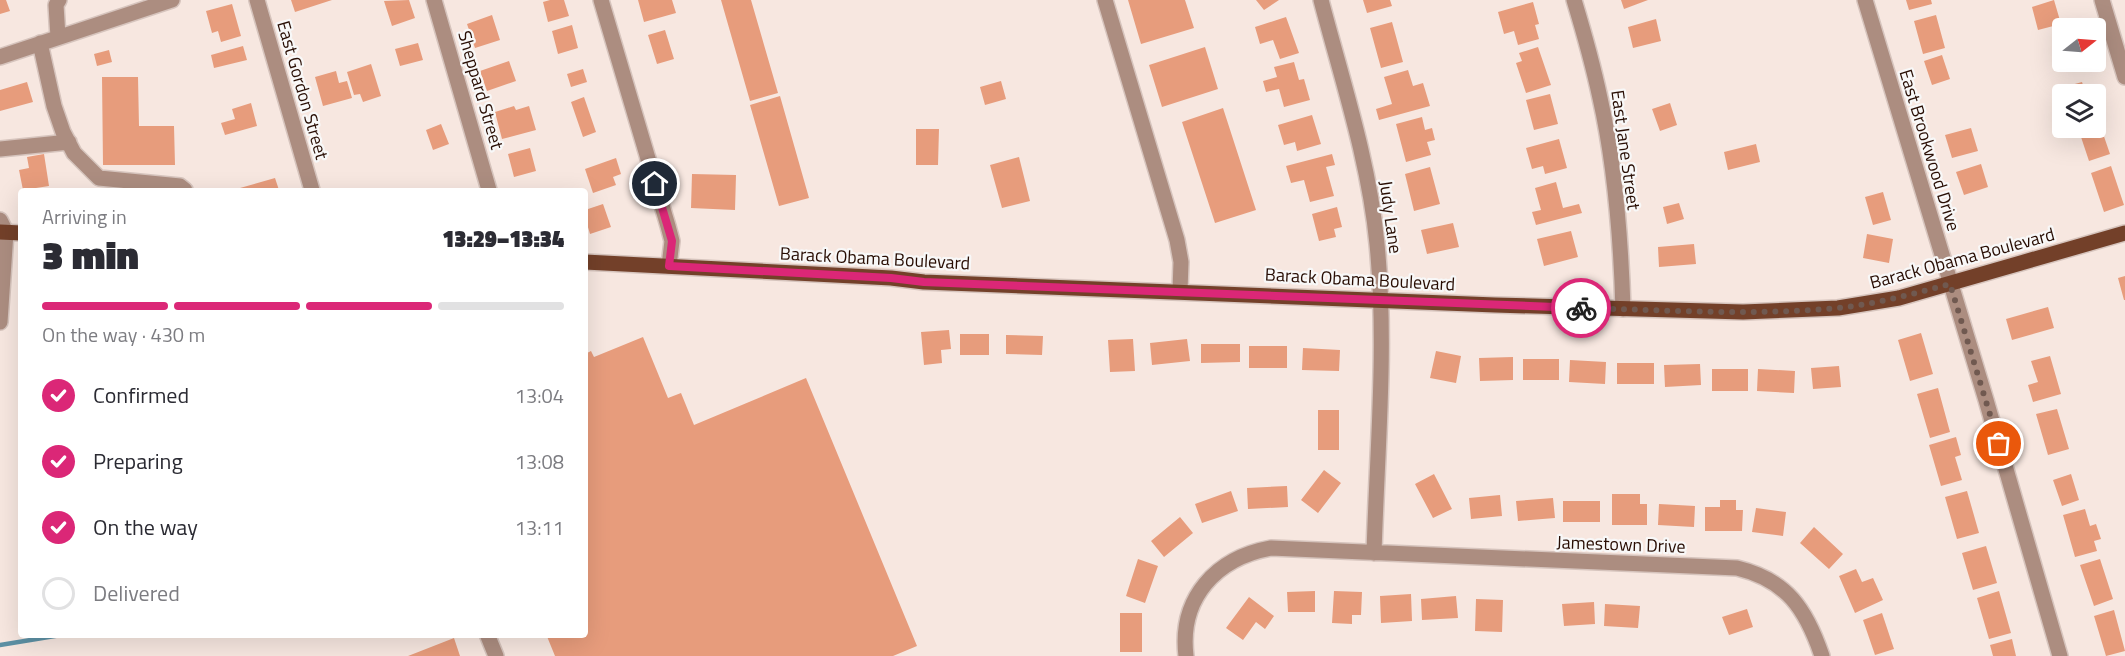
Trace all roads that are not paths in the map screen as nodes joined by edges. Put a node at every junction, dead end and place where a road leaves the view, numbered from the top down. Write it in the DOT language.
graph roads {
  1 [pos="58,0"];
  2 [pos="171,0"];
  3 [pos="257,0"];
  4 [pos="434,0"];
  5 [pos="601,0"];
  6 [pos="1105,0"];
  7 [pos="1321,0"];
  8 [pos="1574,0"];
  9 [pos="1865,0"];
  10 [pos="2102,0"];
  11 [pos="136,5"];
  12 [pos="58,37"];
  13 [pos="40,43"];
  14 [pos="0,57"];
  15 [pos="2125,77"];
  16 [pos="69,142"];
  17 [pos="0,149"];
  18 [pos="99,184"];
  19 [pos="182,188"];
  20 [pos="311,188"];
  21 [pos="488,188"];
  22 [pos="7,229"];
  23 [pos="2125,233"];
  24 [pos="588,262"];
  25 [pos="669,266"];
  26 [pos="1950,284"];
  27 [pos="1180,291"];
  28 [pos="1380,299"];
  29 [pos="1623,309"];
  30 [pos="0,322"];
  31 [pos="1374,553"];
  32 [pos="489,638"];
  33 [pos="496,656"];
  34 [pos="1186,656"];
  35 [pos="1822,656"];
  36 [pos="2060,656"];
  1 -- 12 [label="street"];
  2 -- 11 [label="street"];
  3 -- 20 [label="street, East Gordon Street"];
  4 -- 21 [label="street, Sheppard Street"];
  5 -- 25 [label="street"];
  6 -- 27 [label="street"];
  7 -- 28 [label="street, Judy Lane"];
  8 -- 29 [label="street, East Jane Street"];
  9 -- 26 [label="street, East Brookwood Drive"];
  10 -- 15 [label="street"];
  11 -- 12 [label="street"];
  12 -- 13 [label="street"];
  13 -- 14 [label="street"];
  13 -- 16 [label="street"];
  16 -- 17 [label="street"];
  16 -- 18 [label="street"];
  18 -- 19 [label="street"];
  22 -- 30 [label="street"];
  23 -- 26 [label="main road, Barack Obama Boulevard"];
  24 -- 25 [label="main road, Barack Obama Boulevard"];
  25 -- 27 [label="main road, Barack Obama Boulevard"];
  26 -- 29 [label="main road, Barack Obama Boulevard"];
  26 -- 36 [label="street, East Brookwood Drive"];
  27 -- 28 [label="main road, Barack Obama Boulevard"];
  28 -- 29 [label="main road, Barack Obama Boulevard"];
  28 -- 31 [label="street, Judy Lane"];
  31 -- 34 [label="street, Jamestown Drive"];
  31 -- 35 [label="street, Jamestown Drive"];
  32 -- 33 [label="street"];
}
